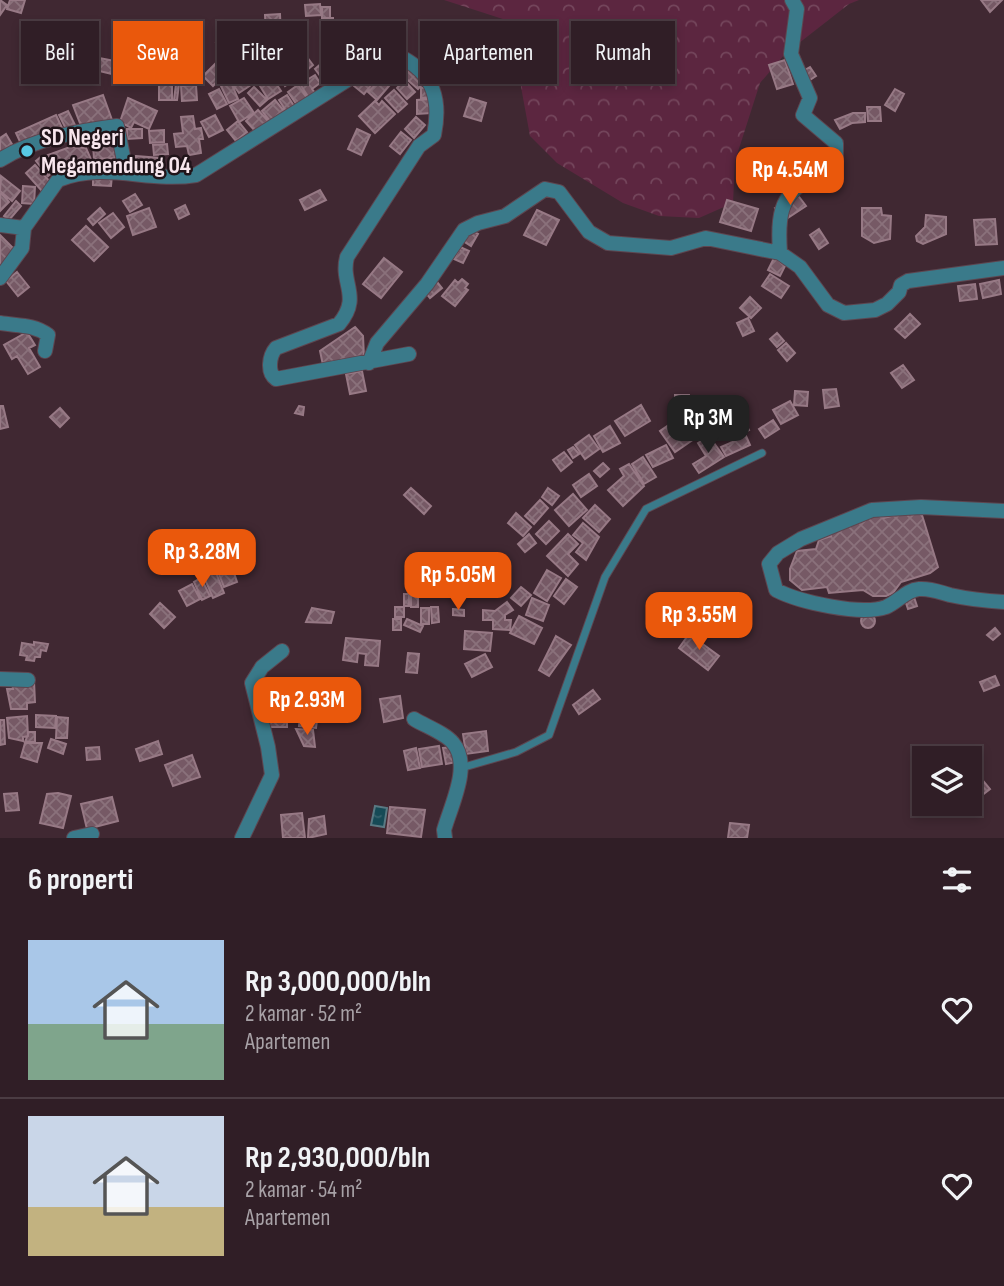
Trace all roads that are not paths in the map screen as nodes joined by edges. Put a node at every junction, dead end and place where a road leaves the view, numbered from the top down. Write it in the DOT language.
graph roads {
  1 [pos="792,0"];
  2 [pos="0,160"];
  3 [pos="126,171"];
  4 [pos="0,225"];
  5 [pos="24,229"];
  6 [pos="780,253"];
  7 [pos="1004,268"];
  8 [pos="0,278"];
  9 [pos="0,323"];
  10 [pos="45,351"];
  11 [pos="409,354"];
  12 [pos="369,363"];
  13 [pos="762,453"];
  14 [pos="1004,511"];
  15 [pos="1004,602"];
  16 [pos="282,651"];
  17 [pos="0,679"];
  18 [pos="28,680"];
  19 [pos="414,719"];
  20 [pos="461,768"];
  21 [pos="92,834"];
  22 [pos="74,838"];
  23 [pos="242,838"];
  24 [pos="445,838"];
  1 -- 6 [label="street"];
  2 -- 3 [label="street"];
  3 -- 5 [label="street"];
  3 -- 12 [label="street"];
  4 -- 5 [label="street"];
  5 -- 8 [label="street"];
  6 -- 7 [label="street"];
  6 -- 12 [label="street"];
  9 -- 10 [label="street"];
  11 -- 12 [label="street"];
  13 -- 20 [label="lane"];
  14 -- 15 [label="street"];
  16 -- 23 [label="street"];
  17 -- 18 [label="street"];
  19 -- 20 [label="street"];
  20 -- 24 [label="street"];
  21 -- 22 [label="street"];
}
